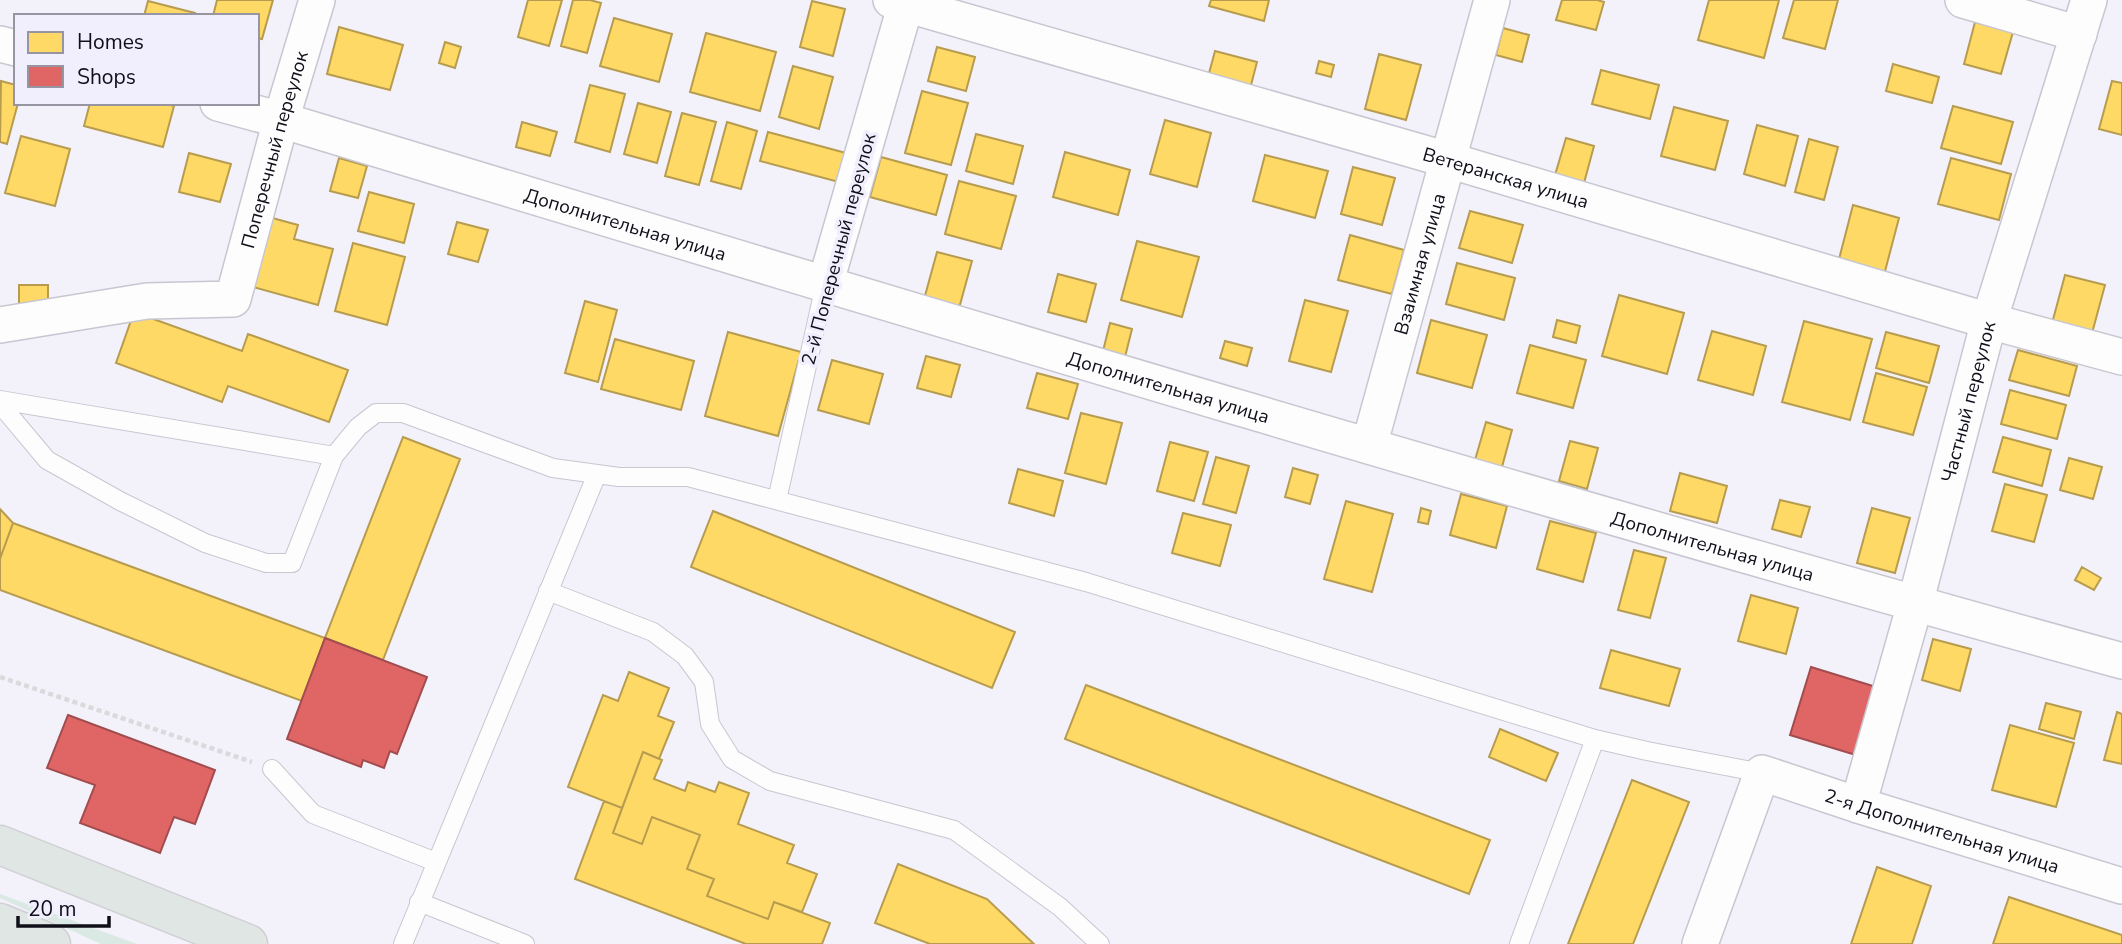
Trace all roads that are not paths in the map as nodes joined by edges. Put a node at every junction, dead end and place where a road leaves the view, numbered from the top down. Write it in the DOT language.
graph roads {
  1 [pos="317,0"];
  2 [pos="1492,0"];
  3 [pos="1963,0"];
  4 [pos="2089,0"];
  5 [pos="902,1"];
  6 [pos="2079,34"];
  7 [pos="225,105"];
  8 [pos="281,120"];
  9 [pos="1448,160"];
  10 [pos="825,285"];
  11 [pos="1989,321"];
  12 [pos="0,325"];
  13 [pos="2122,357"];
  14 [pos="0,402"];
  15 [pos="1369,446"];
  16 [pos="334,456"];
  17 [pos="597,474"];
  18 [pos="777,500"];
  19 [pos="548,591"];
  20 [pos="1916,604"];
  21 [pos="2122,661"];
  22 [pos="1595,739"];
  23 [pos="272,769"];
  24 [pos="1762,773"];
  25 [pos="1858,805"];
  26 [pos="0,845"];
  27 [pos="436,862"];
  28 [pos="2122,886"];
  29 [pos="419,902"];
  30 [pos="0,923"];
  31 [pos="51,944"];
  32 [pos="248,944"];
  33 [pos="403,944"];
  34 [pos="525,944"];
  35 [pos="1100,944"];
  36 [pos="1519,944"];
  37 [pos="1700,944"];
  1 -- 8 [label="street, Поперечный переулок"];
  2 -- 9 [label="street, Взаимная улица"];
  3 -- 6 [label="street"];
  4 -- 6 [label="street, Частный переулок"];
  5 -- 9 [label="street, Ветеранская улица"];
  5 -- 10 [label="street, 2-й Поперечный переулок"];
  6 -- 11 [label="street, Частный переулок"];
  7 -- 8 [label="street, Дополнительная улица"];
  8 -- 10 [label="street, Дополнительная улица"];
  8 -- 12 [label="street, Поперечный переулок"];
  9 -- 11 [label="street, Ветеранская улица"];
  9 -- 15 [label="street, Взаимная улица"];
  10 -- 15 [label="street, Дополнительная улица"];
  10 -- 18 [label="lane, 2-й Поперечный переулок"];
  11 -- 13 [label="street, Ветеранская улица"];
  11 -- 20 [label="street, Частный переулок"];
  14 -- 16 [label="lane"];
  14 -- 16 [label="lane"];
  15 -- 20 [label="street, Дополнительная улица"];
  16 -- 17 [label="lane"];
  17 -- 18 [label="lane"];
  17 -- 19 [label="lane"];
  18 -- 22 [label="lane"];
  19 -- 27 [label="lane"];
  19 -- 35 [label="lane"];
  20 -- 21 [label="street, Дополнительная улица"];
  20 -- 25 [label="street, Частный переулок"];
  22 -- 24 [label="lane"];
  22 -- 36 [label="lane"];
  23 -- 27 [label="lane"];
  24 -- 25 [label="street, 2-я Дополнительная улица"];
  24 -- 37 [label="street"];
  25 -- 28 [label="street, 2-я Дополнительная улица"];
  26 -- 32 [label="main road"];
  27 -- 29 [label="lane"];
  29 -- 33 [label="lane"];
  29 -- 34 [label="lane"];
  30 -- 31 [label="main road"];
}
